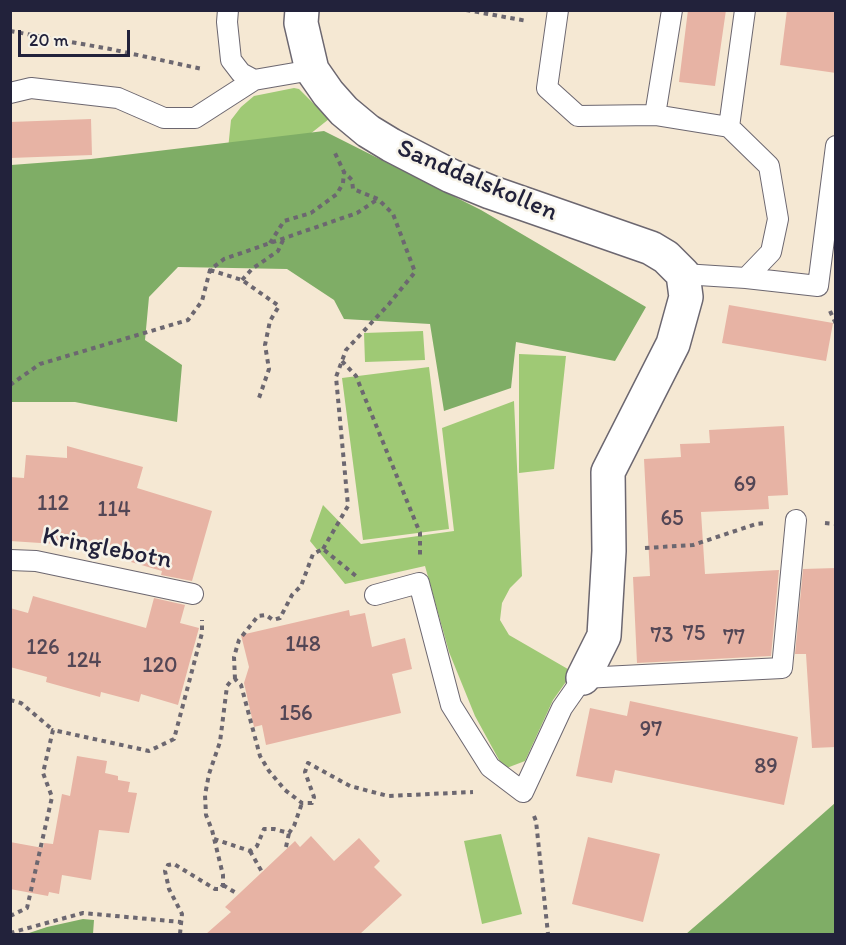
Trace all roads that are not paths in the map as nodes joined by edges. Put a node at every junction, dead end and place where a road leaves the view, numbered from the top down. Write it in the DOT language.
graph roads {
  1 [pos="228,10"];
  2 [pos="302,10"];
  3 [pos="672,10"];
  4 [pos="745,10"];
  5 [pos="557,18"];
  6 [pos="312,70"];
  7 [pos="254,80"];
  8 [pos="10,93"];
  9 [pos="655,115"];
  10 [pos="729,127"];
  11 [pos="836,146"];
  12 [pos="683,274"];
  13 [pos="746,278"];
  14 [pos="796,520"];
  15 [pos="10,560"];
  16 [pos="193,594"];
  17 [pos="375,595"];
  18 [pos="583,678"];
  1 -- 7 [label="lane"];
  2 -- 6 [label="street, Sanddalskollen"];
  3 -- 9 [label="lane"];
  4 -- 10 [label="lane"];
  5 -- 9 [label="lane"];
  6 -- 7 [label="lane"];
  6 -- 12 [label="street, Sanddalskollen"];
  7 -- 8 [label="lane"];
  9 -- 10 [label="lane"];
  10 -- 13 [label="lane"];
  11 -- 13 [label="lane"];
  12 -- 13 [label="lane"];
  12 -- 18 [label="street"];
  14 -- 18 [label="lane"];
  15 -- 16 [label="lane, Kringlebotn"];
  17 -- 18 [label="lane"];
}
